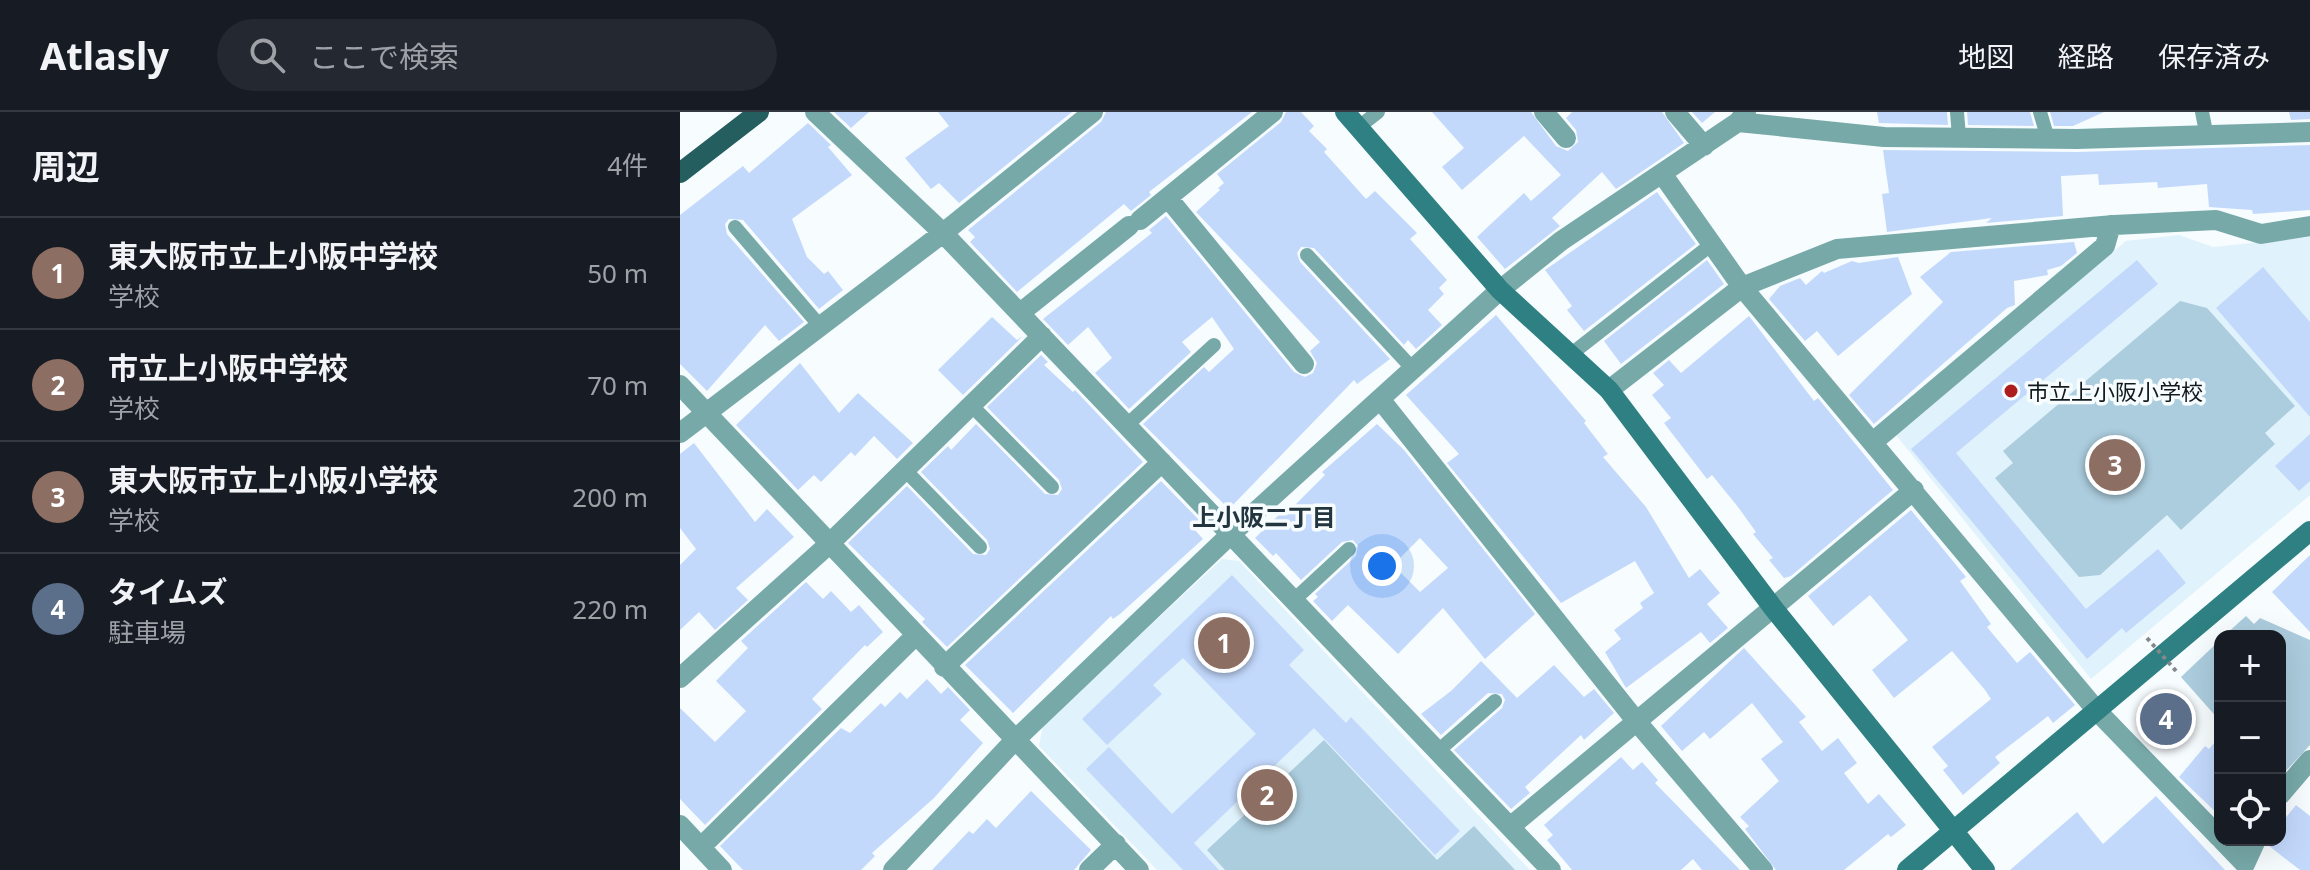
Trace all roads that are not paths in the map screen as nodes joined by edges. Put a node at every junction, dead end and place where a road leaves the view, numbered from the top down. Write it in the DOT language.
graph roads {
  1 [pos="759,112"];
  2 [pos="815,112"];
  3 [pos="1093,112"];
  4 [pos="1273,112"];
  5 [pos="1378,112"];
  6 [pos="1544,112"];
  7 [pos="1675,112"];
  8 [pos="1957,112"];
  9 [pos="2040,112"];
  10 [pos="2202,112"];
  11 [pos="1742,117"];
  12 [pos="1352,119"];
  13 [pos="2310,132"];
  14 [pos="1959,137"];
  15 [pos="2207,137"];
  16 [pos="1566,138"];
  17 [pos="2048,139"];
  18 [pos="1704,146"];
  19 [pos="680,173"];
  20 [pos="1663,175"];
  21 [pos="1168,198"];
  22 [pos="2111,225"];
  23 [pos="2310,226"];
  24 [pos="735,227"];
  25 [pos="943,233"];
  26 [pos="1712,244"];
  27 [pos="1307,255"];
  28 [pos="1742,287"];
  29 [pos="1500,290"];
  30 [pos="1020,313"];
  31 [pos="820,326"];
  32 [pos="1042,336"];
  33 [pos="1214,345"];
  34 [pos="1570,355"];
  35 [pos="1304,364"];
  36 [pos="1413,369"];
  37 [pos="680,385"];
  38 [pos="1609,390"];
  39 [pos="1380,399"];
  40 [pos="971,405"];
  41 [pos="706,413"];
  42 [pos="1127,425"];
  43 [pos="680,433"];
  44 [pos="1873,442"];
  45 [pos="1162,462"];
  46 [pos="905,470"];
  47 [pos="1052,487"];
  48 [pos="1914,490"];
  49 [pos="2310,531"];
  50 [pos="1231,534"];
  51 [pos="828,545"];
  52 [pos="980,547"];
  53 [pos="1349,549"];
  54 [pos="1294,600"];
  55 [pos="1774,609"];
  56 [pos="915,636"];
  57 [pos="944,667"];
  58 [pos="680,678"];
  59 [pos="1495,701"];
  60 [pos="2098,712"];
  61 [pos="1637,722"];
  62 [pos="1014,741"];
  63 [pos="1438,751"];
  64 [pos="2310,760"];
  65 [pos="2286,788"];
  66 [pos="680,825"];
  67 [pos="1510,827"];
  68 [pos="1955,830"];
  69 [pos="2214,832"];
  70 [pos="1116,844"];
  71 [pos="2228,846"];
  72 [pos="2254,846"];
  73 [pos="701,847"];
  74 [pos="2248,867"];
  75 [pos="722,870"];
  76 [pos="893,870"];
  77 [pos="1089,870"];
  78 [pos="1139,870"];
  79 [pos="1551,870"];
  80 [pos="1763,870"];
  81 [pos="1907,870"];
  82 [pos="1985,870"];
  1 -- 19 [label="main road"];
  2 -- 25 [label="street"];
  3 -- 25 [label="street"];
  4 -- 21 [label="street"];
  5 -- 12 [label="lane"];
  6 -- 16 [label="street"];
  7 -- 18 [label="street"];
  8 -- 14 [label="lane"];
  9 -- 17 [label="lane"];
  10 -- 15 [label="lane"];
  11 -- 14 [label="street"];
  11 -- 18 [label="street"];
  12 -- 29 [label="street"];
  13 -- 15 [label="street"];
  14 -- 17 [label="street"];
  15 -- 17 [label="street"];
  18 -- 20 [label="street"];
  20 -- 26 [label="street"];
  20 -- 29 [label="street"];
  21 -- 30 [label="street"];
  21 -- 35 [label="street"];
  22 -- 23 [label="street"];
  22 -- 28 [label="street"];
  22 -- 44 [label="street"];
  24 -- 31 [label="lane"];
  25 -- 30 [label="street"];
  25 -- 31 [label="street"];
  26 -- 28 [label="street"];
  26 -- 34 [label="lane"];
  27 -- 36 [label="lane"];
  28 -- 38 [label="street"];
  28 -- 44 [label="street"];
  29 -- 34 [label="street"];
  29 -- 36 [label="street"];
  30 -- 32 [label="street"];
  31 -- 41 [label="street"];
  32 -- 40 [label="street"];
  32 -- 42 [label="street"];
  33 -- 42 [label="lane"];
  34 -- 38 [label="street"];
  36 -- 39 [label="street"];
  37 -- 41 [label="street"];
  38 -- 55 [label="street"];
  39 -- 50 [label="street"];
  39 -- 61 [label="street"];
  40 -- 46 [label="street"];
  40 -- 47 [label="lane"];
  41 -- 43 [label="street"];
  41 -- 51 [label="street"];
  42 -- 45 [label="street"];
  44 -- 48 [label="street"];
  45 -- 50 [label="street"];
  45 -- 57 [label="street"];
  46 -- 51 [label="street"];
  46 -- 52 [label="lane"];
  48 -- 55 [label="street"];
  48 -- 60 [label="street"];
  49 -- 60 [label="street"];
  50 -- 54 [label="street"];
  50 -- 62 [label="street"];
  51 -- 56 [label="street"];
  51 -- 58 [label="street"];
  53 -- 54 [label="lane"];
  54 -- 63 [label="street"];
  55 -- 61 [label="street"];
  55 -- 68 [label="street"];
  56 -- 57 [label="street"];
  56 -- 73 [label="street"];
  57 -- 62 [label="street"];
  59 -- 63 [label="lane"];
  60 -- 68 [label="street"];
  60 -- 69 [label="street"];
  61 -- 67 [label="street"];
  61 -- 80 [label="street"];
  62 -- 70 [label="street"];
  62 -- 76 [label="street"];
  63 -- 67 [label="street"];
  64 -- 65 [label="street"];
  66 -- 73 [label="street"];
  67 -- 79 [label="street"];
  68 -- 81 [label="street"];
  68 -- 82 [label="street"];
  70 -- 77 [label="street"];
  70 -- 78 [label="street"];
  71 -- 74 [label="street"];
  72 -- 74 [label="street"];
  73 -- 75 [label="street"];
}
